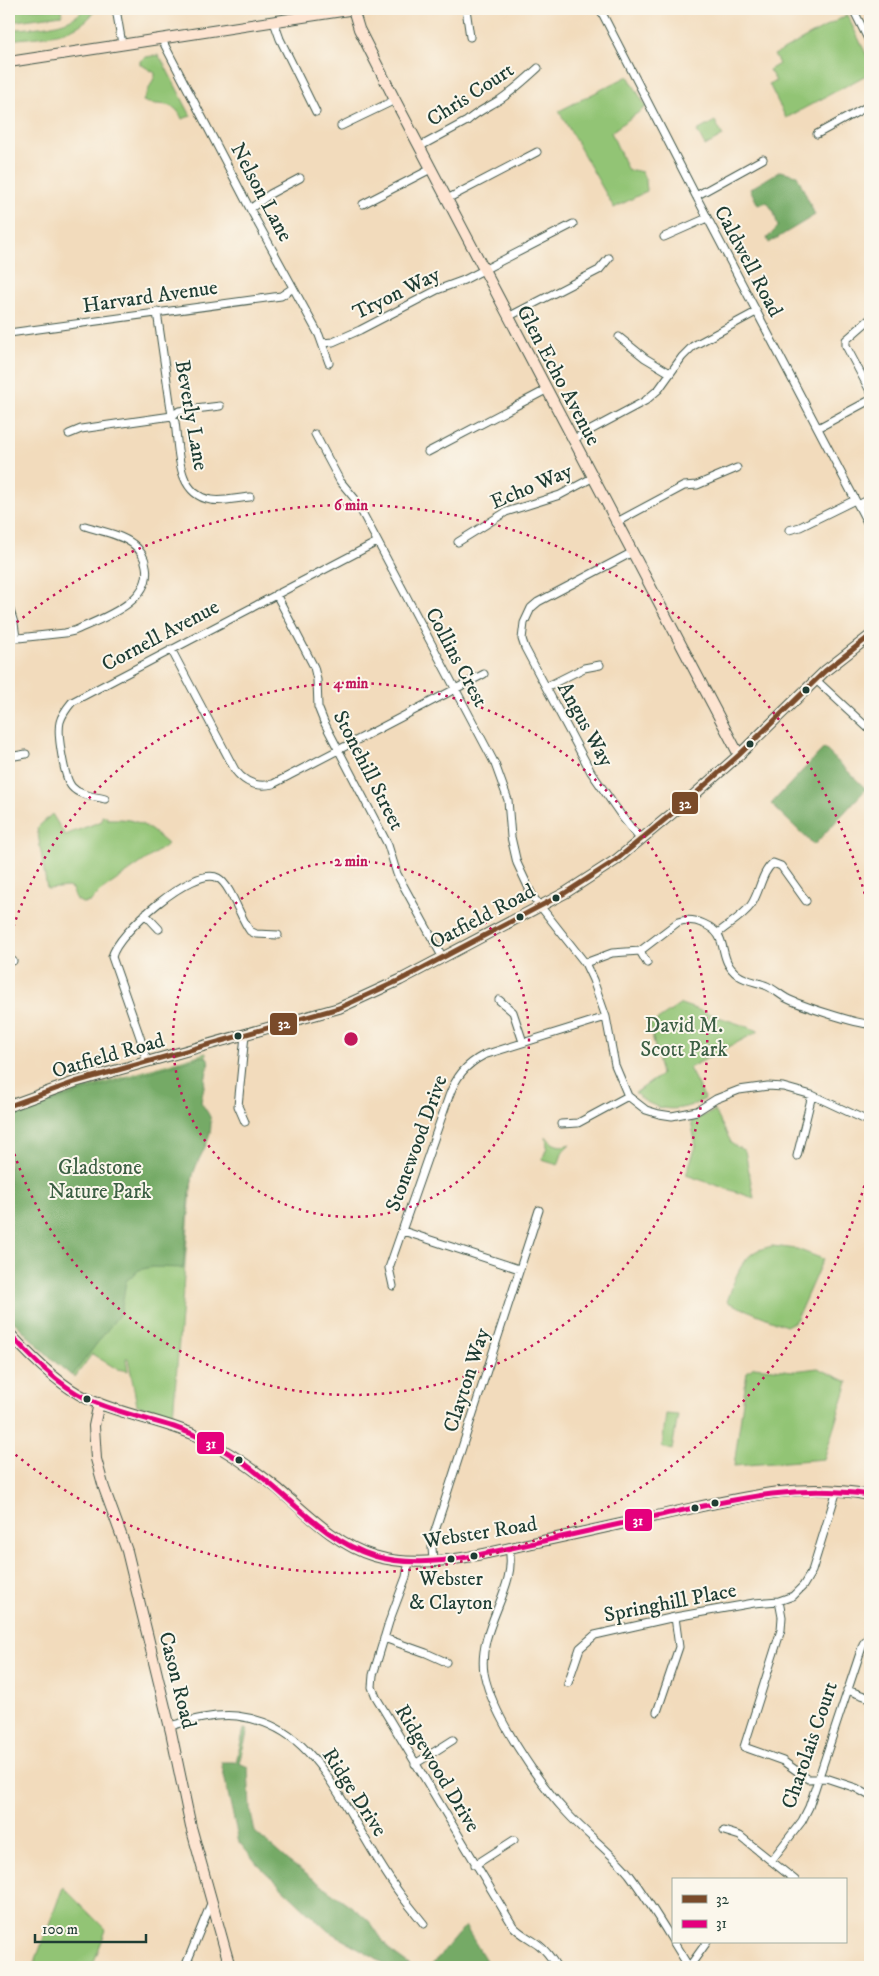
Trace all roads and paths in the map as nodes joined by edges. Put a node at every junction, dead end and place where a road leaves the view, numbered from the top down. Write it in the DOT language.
graph roads {
  1 [pos="116,9"];
  2 [pos="354,9"];
  3 [pos="466,9"];
  4 [pos="600,9"];
  5 [pos="853,9"];
  6 [pos="340,10"];
  7 [pos="274,22"];
  8 [pos="470,37"];
  9 [pos="162,38"];
  10 [pos="870,43"];
  11 [pos="122,44"];
  12 [pos="9,62"];
  13 [pos="538,68"];
  14 [pos="395,100"];
  15 [pos="870,106"];
  16 [pos="316,112"];
  17 [pos="341,126"];
  18 [pos="817,134"];
  19 [pos="420,147"];
  20 [pos="537,152"];
  21 [pos="763,159"];
  22 [pos="431,169"];
  23 [pos="300,178"];
  24 [pos="696,196"];
  25 [pos="447,199"];
  26 [pos="364,204"];
  27 [pos="250,209"];
  28 [pos="707,218"];
  29 [pos="573,224"];
  30 [pos="664,237"];
  31 [pos="609,258"];
  32 [pos="484,270"];
  33 [pos="293,288"];
  34 [pos="157,312"];
  35 [pos="756,312"];
  36 [pos="508,317"];
  37 [pos="870,319"];
  38 [pos="9,333"];
  39 [pos="619,336"];
  40 [pos="322,343"];
  41 [pos="329,364"];
  42 [pos="670,373"];
  43 [pos="546,390"];
  44 [pos="870,391"];
  45 [pos="870,400"];
  46 [pos="220,406"];
  47 [pos="172,416"];
  48 [pos="818,428"];
  49 [pos="69,434"];
  50 [pos="315,434"];
  51 [pos="572,440"];
  52 [pos="428,452"];
  53 [pos="737,468"];
  54 [pos="592,478"];
  55 [pos="250,497"];
  56 [pos="870,499"];
  57 [pos="857,503"];
  58 [pos="615,523"];
  59 [pos="85,526"];
  60 [pos="870,528"];
  61 [pos="789,530"];
  62 [pos="377,542"];
  63 [pos="458,542"];
  64 [pos="632,553"];
  65 [pos="276,594"];
  66 [pos="9,607"];
  67 [pos="870,636"];
  68 [pos="12,639"];
  69 [pos="172,649"];
  70 [pos="600,665"];
  71 [pos="484,674"];
  72 [pos="816,680"];
  73 [pos="546,687"];
  74 [pos="454,689"];
  75 [pos="870,730"];
  76 [pos="338,749"];
  77 [pos="26,754"];
  78 [pos="739,755"];
  79 [pos="9,757"];
  80 [pos="105,799"];
  81 [pos="641,840"];
  82 [pos="806,900"];
  83 [pos="541,906"];
  84 [pos="145,914"];
  85 [pos="159,929"];
  86 [pos="718,933"];
  87 [pos="278,935"];
  88 [pos="640,951"];
  89 [pos="442,958"];
  90 [pos="585,962"];
  91 [pos="647,963"];
  92 [pos="499,1000"];
  93 [pos="606,1017"];
  94 [pos="870,1024"];
  95 [pos="245,1036"];
  96 [pos="523,1042"];
  97 [pos="147,1062"];
  98 [pos="628,1096"];
  99 [pos="812,1096"];
  100 [pos="9,1106"];
  101 [pos="246,1122"];
  102 [pos="870,1122"];
  103 [pos="561,1124"];
  104 [pos="797,1156"];
  105 [pos="539,1210"];
  106 [pos="403,1231"];
  107 [pos="519,1269"];
  108 [pos="393,1286"];
  109 [pos="9,1333"];
  110 [pos="99,1403"];
  111 [pos="837,1490"];
  112 [pos="870,1495"];
  113 [pos="508,1549"];
  114 [pos="434,1560"];
  115 [pos="409,1561"];
  116 [pos="779,1601"];
  117 [pos="675,1617"];
  118 [pos="870,1635"];
  119 [pos="384,1638"];
  120 [pos="446,1662"];
  121 [pos="568,1683"];
  122 [pos="847,1690"];
  123 [pos="870,1698"];
  124 [pos="657,1712"];
  125 [pos="170,1726"];
  126 [pos="453,1740"];
  127 [pos="414,1764"];
  128 [pos="818,1778"];
  129 [pos="870,1796"];
  130 [pos="724,1831"];
  131 [pos="514,1840"];
  132 [pos="771,1861"];
  133 [pos="475,1865"];
  134 [pos="792,1878"];
  135 [pos="212,1900"];
  136 [pos="424,1924"];
  137 [pos="672,1940"];
  138 [pos="674,1944"];
  139 [pos="706,1944"];
  140 [pos="185,1967"];
  141 [pos="230,1967"];
  142 [pos="557,1967"];
  143 [pos="689,1967"];
  1 -- 11 [label="street"];
  2 -- 6 [label="street"];
  2 -- 14 [label="street, Glen Echo Avenue"];
  3 -- 8 [label="street"];
  4 -- 24 [label="street, Caldwell Road"];
  5 -- 10 [label="street"];
  6 -- 7 [label="street"];
  7 -- 9 [label="street"];
  7 -- 16 [label="street"];
  9 -- 11 [label="street"];
  9 -- 27 [label="street, Nelson Lane"];
  11 -- 12 [label="street"];
  13 -- 19 [label="street, Chris Court"];
  14 -- 17 [label="street"];
  14 -- 19 [label="street, Glen Echo Avenue"];
  15 -- 18 [label="street"];
  19 -- 22 [label="street, Glen Echo Avenue"];
  20 -- 25 [label="street"];
  21 -- 24 [label="street"];
  22 -- 25 [label="street, Glen Echo Avenue"];
  22 -- 26 [label="street"];
  23 -- 27 [label="street"];
  24 -- 28 [label="street, Caldwell Road"];
  25 -- 32 [label="street, Glen Echo Avenue"];
  27 -- 33 [label="street, Nelson Lane"];
  28 -- 30 [label="street"];
  28 -- 35 [label="street, Caldwell Road"];
  29 -- 32 [label="street, Tryon Way"];
  31 -- 36 [label="street"];
  32 -- 36 [label="street, Glen Echo Avenue"];
  32 -- 40 [label="street, Tryon Way"];
  33 -- 34 [label="street, Harvard Avenue"];
  33 -- 40 [label="street, Nelson Lane"];
  34 -- 38 [label="street, Harvard Avenue"];
  34 -- 47 [label="street, Beverly Lane"];
  35 -- 42 [label="street"];
  35 -- 48 [label="street, Caldwell Road"];
  36 -- 43 [label="street, Glen Echo Avenue"];
  37 -- 44 [label="street"];
  39 -- 42 [label="street"];
  40 -- 41 [label="street, Nelson Lane"];
  42 -- 51 [label="street"];
  43 -- 51 [label="street, Glen Echo Avenue"];
  43 -- 52 [label="street"];
  45 -- 48 [label="street"];
  46 -- 47 [label="street"];
  47 -- 49 [label="street"];
  47 -- 55 [label="street, Beverly Lane"];
  48 -- 57 [label="street, Caldwell Road"];
  50 -- 62 [label="street, Collins Crest"];
  51 -- 54 [label="street, Glen Echo Avenue"];
  53 -- 58 [label="street"];
  54 -- 58 [label="street, Glen Echo Avenue"];
  54 -- 63 [label="street, Echo Way"];
  56 -- 57 [label="street"];
  57 -- 60 [label="street, Caldwell Road"];
  57 -- 61 [label="street"];
  58 -- 64 [label="street, Glen Echo Avenue"];
  59 -- 68 [label="street"];
  62 -- 65 [label="street, Cornell Avenue"];
  62 -- 74 [label="street, Collins Crest"];
  64 -- 73 [label="street, Angus Way"];
  64 -- 78 [label="street, Glen Echo Avenue"];
  65 -- 69 [label="street, Cornell Avenue"];
  65 -- 76 [label="street, Stonehill Street"];
  66 -- 68 [label="street"];
  67 -- 72 [label="street, Oatfield Road"];
  69 -- 76 [label="street"];
  69 -- 80 [label="street, Cornell Avenue"];
  70 -- 73 [label="street"];
  71 -- 74 [label="street"];
  72 -- 75 [label="street"];
  72 -- 78 [label="street, Oatfield Road"];
  73 -- 81 [label="street, Angus Way"];
  74 -- 76 [label="street"];
  74 -- 83 [label="street, Collins Crest"];
  76 -- 89 [label="street, Stonehill Street"];
  77 -- 79 [label="street"];
  78 -- 81 [label="street, Oatfield Road"];
  81 -- 83 [label="street, Oatfield Road"];
  82 -- 86 [label="street"];
  83 -- 89 [label="street, Oatfield Road"];
  83 -- 90 [label="street, Collins Crest"];
  84 -- 85 [label="street"];
  84 -- 87 [label="street"];
  84 -- 97 [label="street"];
  86 -- 88 [label="street"];
  86 -- 94 [label="street"];
  88 -- 90 [label="street"];
  88 -- 91 [label="street"];
  89 -- 95 [label="street, Oatfield Road"];
  90 -- 93 [label="street, Collins Crest"];
  92 -- 96 [label="street"];
  93 -- 96 [label="street, Stonewood Drive"];
  93 -- 98 [label="street, Collins Crest"];
  95 -- 97 [label="street, Oatfield Road"];
  95 -- 101 [label="street"];
  96 -- 106 [label="street, Stonewood Drive"];
  97 -- 100 [label="street, Oatfield Road"];
  98 -- 99 [label="street"];
  98 -- 103 [label="street"];
  99 -- 102 [label="street"];
  99 -- 104 [label="street"];
  105 -- 107 [label="street, Clayton Way"];
  106 -- 107 [label="street, Stonewood Drive"];
  106 -- 108 [label="street"];
  107 -- 114 [label="street, Clayton Way"];
  109 -- 110 [label="street, Webster Road"];
  110 -- 115 [label="street, Webster Road"];
  110 -- 125 [label="street, Cason Road"];
  111 -- 112 [label="street, Webster Road"];
  111 -- 113 [label="street, Webster Road"];
  111 -- 116 [label="street"];
  113 -- 114 [label="street, Webster Road"];
  113 -- 137 [label="street"];
  114 -- 115 [label="street, Webster Road"];
  115 -- 119 [label="street, Ridgewood Drive"];
  116 -- 117 [label="street, Springhill Place"];
  116 -- 128 [label="street"];
  117 -- 121 [label="street, Springhill Place"];
  117 -- 124 [label="street"];
  118 -- 122 [label="street, Charolais Court"];
  119 -- 120 [label="street"];
  119 -- 127 [label="street, Ridgewood Drive"];
  122 -- 123 [label="street"];
  122 -- 128 [label="street, Charolais Court"];
  125 -- 135 [label="street, Cason Road"];
  125 -- 136 [label="street, Ridge Drive"];
  126 -- 127 [label="street"];
  127 -- 133 [label="street, Ridgewood Drive"];
  128 -- 129 [label="street"];
  128 -- 132 [label="street, Charolais Court"];
  130 -- 132 [label="street"];
  131 -- 133 [label="street"];
  132 -- 134 [label="street"];
  133 -- 142 [label="street, Ridgewood Drive"];
  135 -- 140 [label="street"];
  135 -- 141 [label="street, Cason Road"];
  138 -- 143 [label="street"];
  139 -- 143 [label="street"];
}
